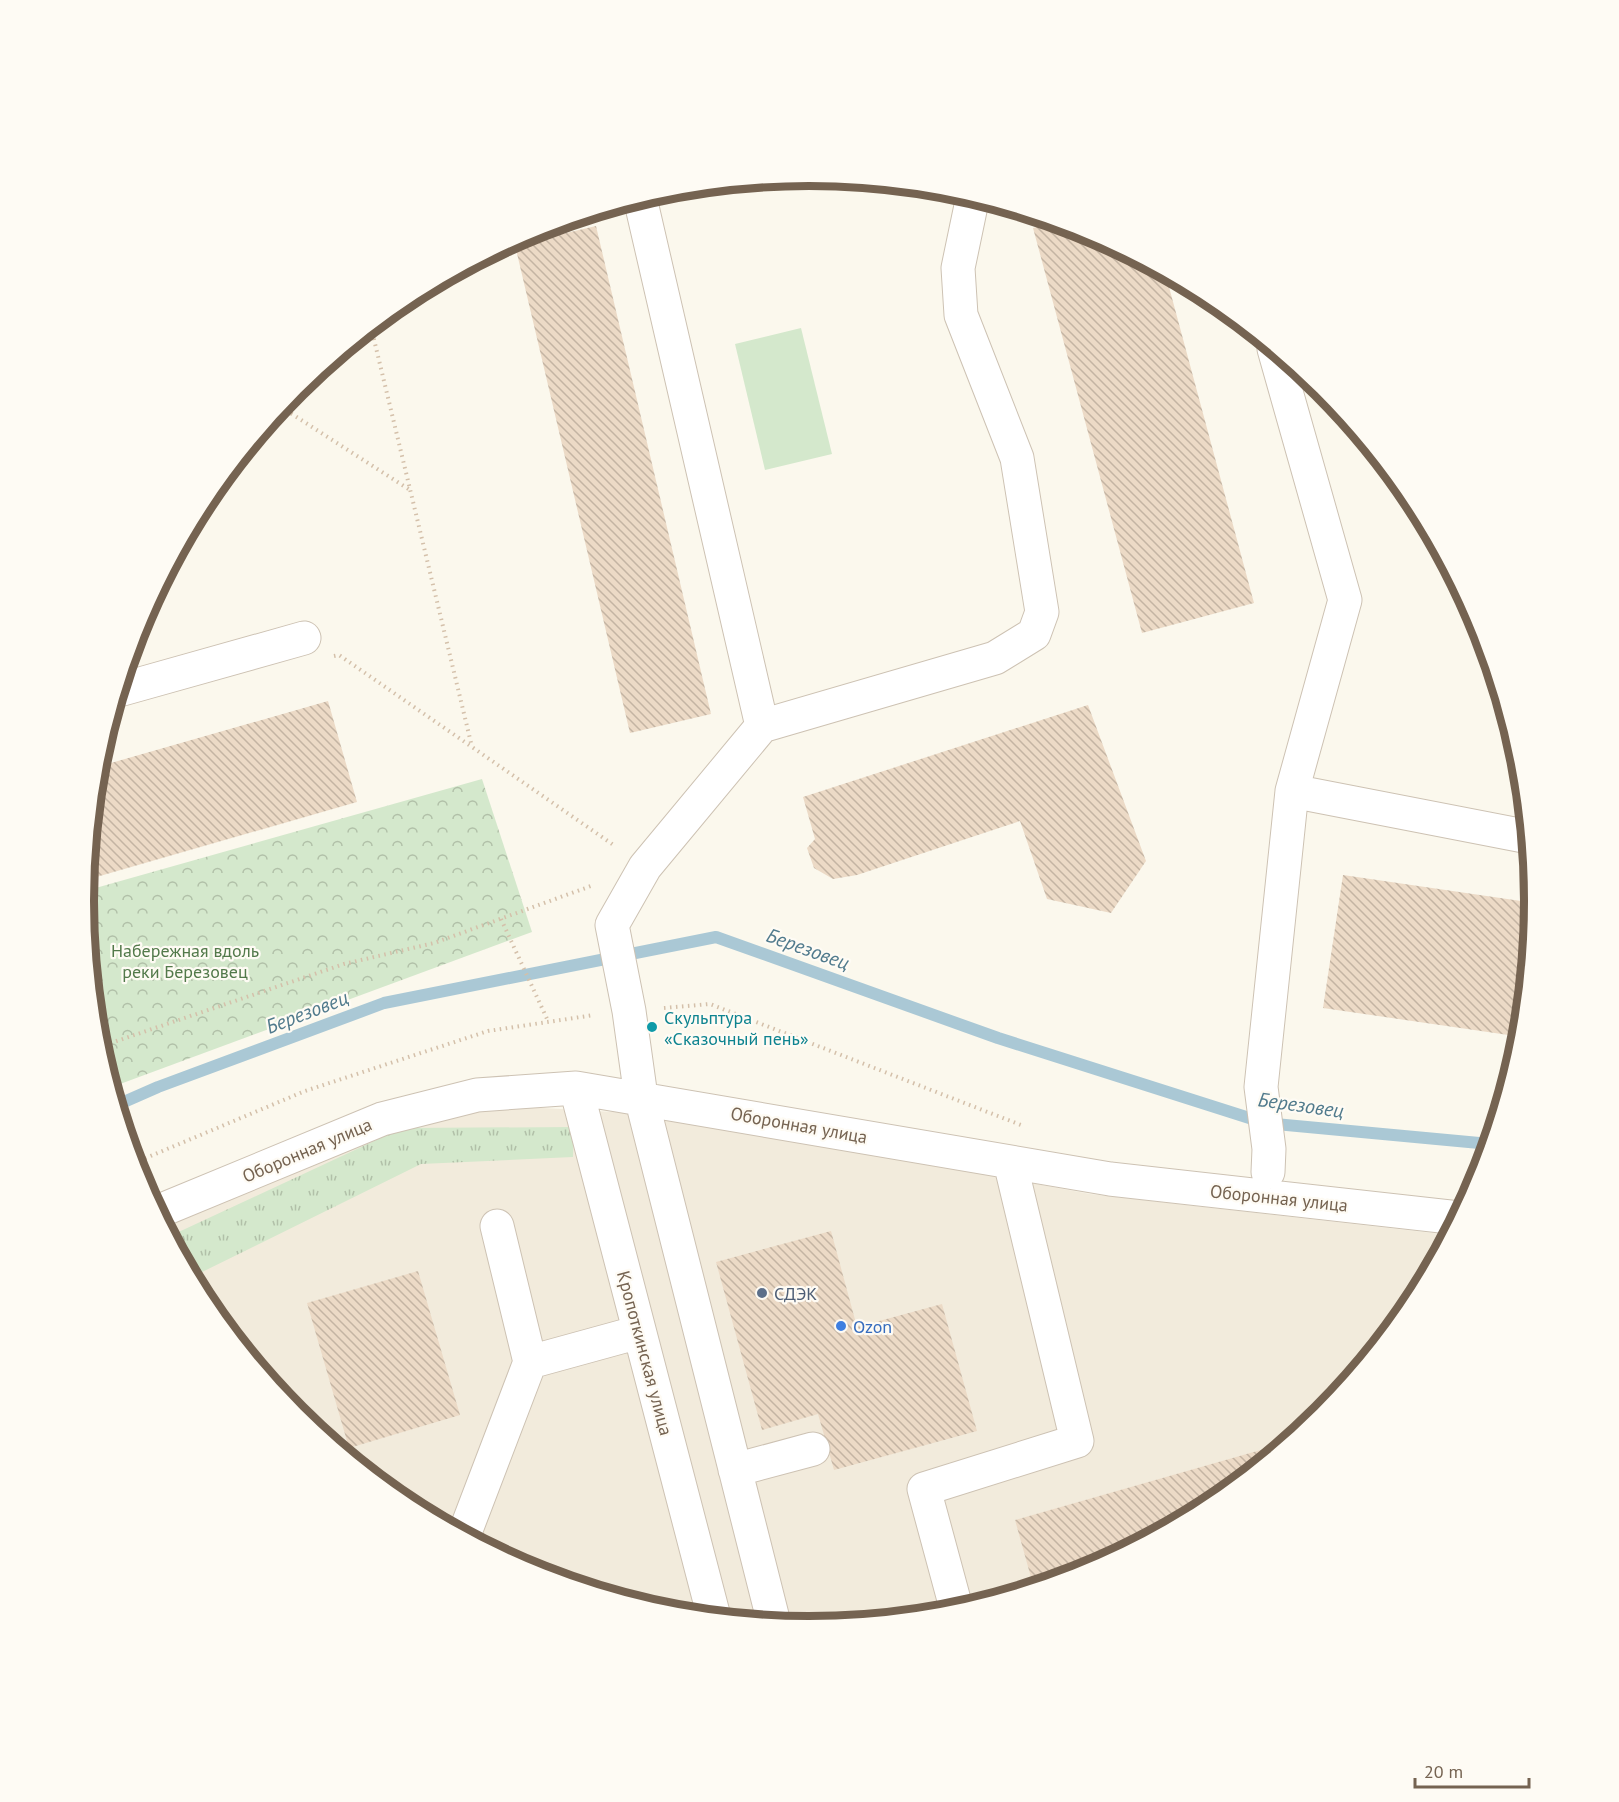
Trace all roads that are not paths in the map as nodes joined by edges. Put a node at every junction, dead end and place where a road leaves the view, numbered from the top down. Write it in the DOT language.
graph roads {
  1 [pos="971,205"];
  2 [pos="642,206"];
  3 [pos="1277,360"];
  4 [pos="316,648"];
  5 [pos="127,688"];
  6 [pos="762,726"];
  7 [pos="1292,791"];
  8 [pos="1521,835"];
  9 [pos="576,1088"];
  10 [pos="641,1097"];
  11 [pos="1010,1162"];
  12 [pos="1268,1172"];
  13 [pos="164,1209"];
  14 [pos="1451,1217"];
  15 [pos="497,1226"];
  16 [pos="639,1332"];
  17 [pos="530,1362"];
  18 [pos="813,1449"];
  19 [pos="735,1470"];
  20 [pos="467,1528"];
  21 [pos="954,1601"];
  22 [pos="712,1609"];
  23 [pos="772,1614"];
  1 -- 6 [label="street"];
  2 -- 6 [label="street"];
  3 -- 7 [label="street"];
  4 -- 5 [label="street"];
  6 -- 10 [label="street"];
  7 -- 8 [label="street"];
  7 -- 12 [label="street"];
  9 -- 10 [label="street, Оборонная улица"];
  9 -- 13 [label="street, Оборонная улица"];
  9 -- 16 [label="street, Кропоткинская улица"];
  10 -- 11 [label="street, Оборонная улица"];
  10 -- 19 [label="street"];
  11 -- 14 [label="street, Оборонная улица"];
  11 -- 21 [label="street"];
  15 -- 17 [label="street"];
  16 -- 17 [label="street"];
  16 -- 22 [label="street, Кропоткинская улица"];
  17 -- 20 [label="street"];
  18 -- 19 [label="street"];
  19 -- 23 [label="street"];
}
